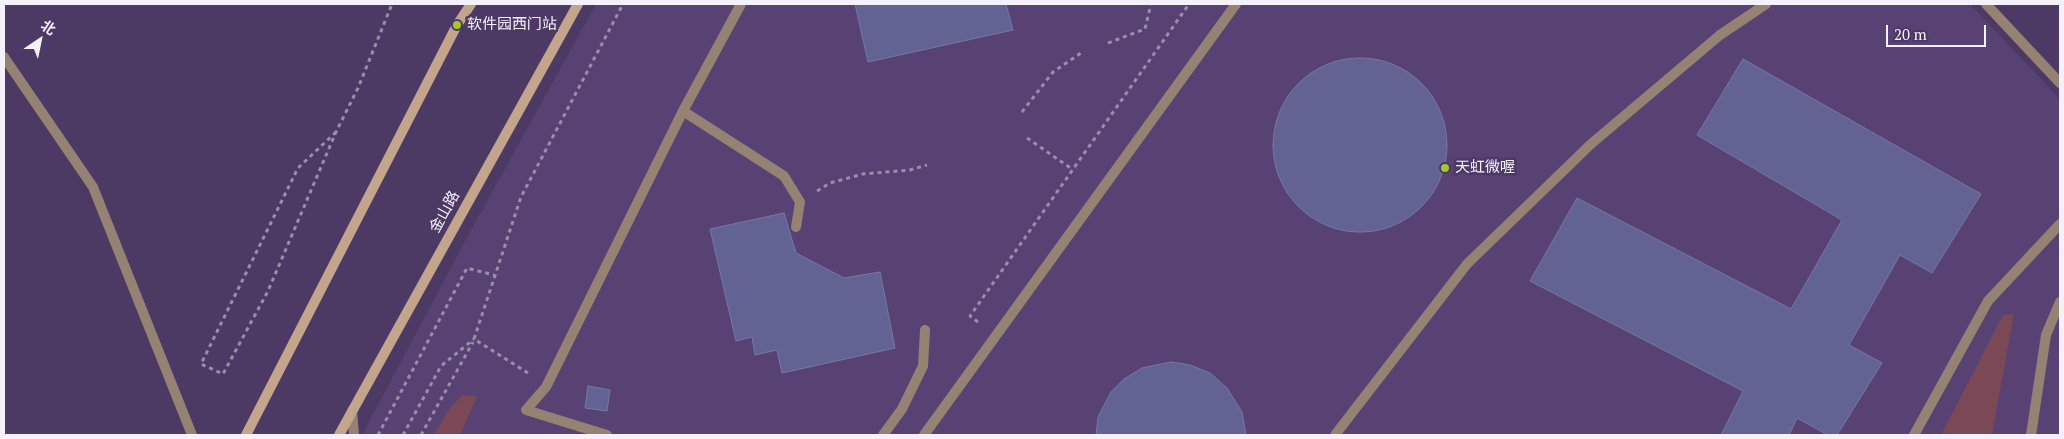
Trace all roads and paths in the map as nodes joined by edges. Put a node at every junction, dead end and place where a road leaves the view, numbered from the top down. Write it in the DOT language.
graph roads {
  1 [pos="392,4"];
  2 [pos="471,4"];
  3 [pos="578,4"];
  4 [pos="623,4"];
  5 [pos="741,4"];
  6 [pos="1151,4"];
  7 [pos="1189,4"];
  8 [pos="1236,4"];
  9 [pos="1766,4"];
  10 [pos="1986,4"];
  11 [pos="1108,43"];
  12 [pos="1084,51"];
  13 [pos="4,57"];
  14 [pos="2060,83"];
  15 [pos="683,111"];
  16 [pos="1022,112"];
  17 [pos="336,132"];
  18 [pos="1027,138"];
  19 [pos="927,165"];
  20 [pos="1072,170"];
  21 [pos="800,202"];
  22 [pos="2060,224"];
  23 [pos="796,227"];
  24 [pos="494,275"];
  25 [pos="2060,302"];
  26 [pos="926,330"];
  27 [pos="994,336"];
  28 [pos="474,339"];
  29 [pos="546,387"];
  30 [pos="352,411"];
  31 [pos="192,435"];
  32 [pos="246,435"];
  33 [pos="339,435"];
  34 [pos="354,435"];
  35 [pos="378,435"];
  36 [pos="403,435"];
  37 [pos="421,435"];
  38 [pos="607,435"];
  39 [pos="883,435"];
  40 [pos="924,435"];
  41 [pos="1334,435"];
  42 [pos="1914,435"];
  43 [pos="2031,435"];
  1 -- 17 [label="path"];
  2 -- 32 [label="main road"];
  3 -- 30 [label="main road, 金山路"];
  4 -- 24 [label="path"];
  5 -- 15 [label="street"];
  6 -- 11 [label="path"];
  7 -- 20 [label="path"];
  8 -- 27 [label="street"];
  9 -- 41 [label="street"];
  10 -- 14 [label="street"];
  12 -- 16 [label="path"];
  13 -- 31 [label="street"];
  15 -- 21 [label="street"];
  15 -- 29 [label="street"];
  17 -- 17 [label="path"];
  18 -- 20 [label="path"];
  19 -- 21 [label="path"];
  20 -- 27 [label="path"];
  21 -- 23 [label="street"];
  22 -- 42 [label="street"];
  24 -- 28 [label="path"];
  24 -- 35 [label="path"];
  25 -- 43 [label="street"];
  26 -- 39 [label="street"];
  27 -- 40 [label="street"];
  28 -- 29 [label="path"];
  28 -- 36 [label="path"];
  28 -- 37 [label="path"];
  29 -- 38 [label="street"];
  30 -- 33 [label="main road, 金山路"];
  30 -- 34 [label="street"];
}
